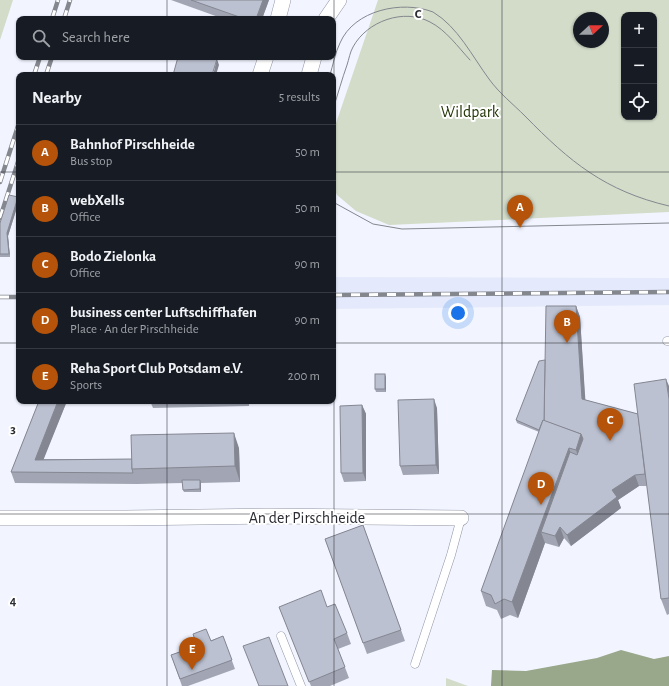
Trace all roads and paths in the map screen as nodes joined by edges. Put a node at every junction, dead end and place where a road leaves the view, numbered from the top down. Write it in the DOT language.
graph roads {
  1 [pos="283,0"];
  2 [pos="339,0"];
  3 [pos="279,16"];
  4 [pos="328,16"];
  5 [pos="265,60"];
  6 [pos="313,60"];
  7 [pos="261,72"];
  8 [pos="310,72"];
  9 [pos="0,518"];
  10 [pos="461,518"];
  11 [pos="281,636"];
  12 [pos="415,664"];
  13 [pos="301,686"];
  1 -- 3 [label="street"];
  2 -- 4 [label="street"];
  5 -- 7 [label="street"];
  6 -- 8 [label="street"];
  9 -- 10 [label="street, An der Pirschheide"];
  10 -- 12 [label="lane, An der Pirschheide"];
  11 -- 13 [label="lane"];
}
